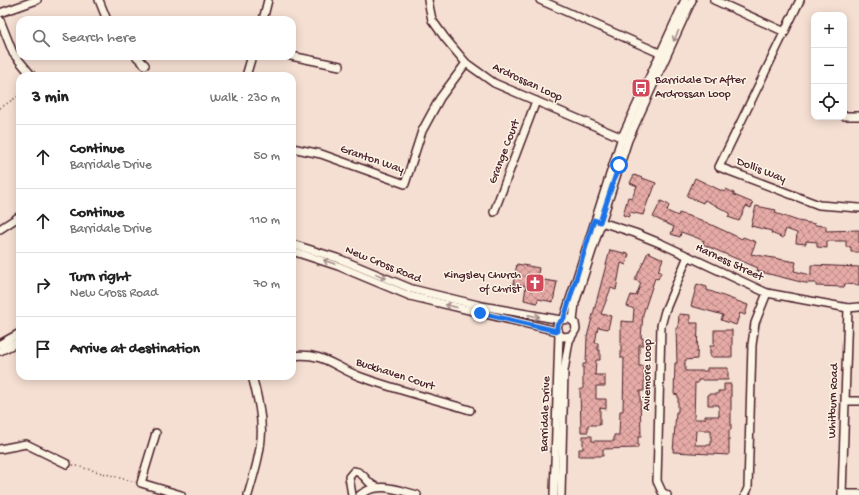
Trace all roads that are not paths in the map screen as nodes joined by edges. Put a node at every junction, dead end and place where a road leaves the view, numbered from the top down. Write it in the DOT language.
graph roads {
  1 [pos="37,0"];
  2 [pos="98,0"];
  3 [pos="268,0"];
  4 [pos="428,0"];
  5 [pos="540,0"];
  6 [pos="685,0"];
  7 [pos="692,0"];
  8 [pos="714,0"];
  9 [pos="800,0"];
  10 [pos="0,13"];
  11 [pos="105,16"];
  12 [pos="264,16"];
  13 [pos="0,20"];
  14 [pos="785,32"];
  15 [pos="664,55"];
  16 [pos="16,57"];
  17 [pos="296,57"];
  18 [pos="19,60"];
  19 [pos="140,60"];
  20 [pos="251,60"];
  21 [pos="466,63"];
  22 [pos="145,65"];
  23 [pos="340,66"];
  24 [pos="29,72"];
  25 [pos="247,72"];
  26 [pos="536,101"];
  27 [pos="847,116"];
  28 [pos="859,116"];
  29 [pos="625,139"];
  30 [pos="296,149"];
  31 [pos="859,208"];
  32 [pos="494,212"];
  33 [pos="16,219"];
  34 [pos="597,221"];
  35 [pos="0,229"];
  36 [pos="296,245"];
  37 [pos="296,252"];
  38 [pos="688,256"];
  39 [pos="767,293"];
  40 [pos="859,307"];
  41 [pos="848,308"];
  42 [pos="562,319"];
  43 [pos="573,320"];
  44 [pos="558,332"];
  45 [pos="16,335"];
  46 [pos="572,336"];
  47 [pos="16,343"];
  48 [pos="0,344"];
  49 [pos="0,351"];
  50 [pos="296,355"];
  51 [pos="253,380"];
  52 [pos="846,401"];
  53 [pos="859,401"];
  54 [pos="470,410"];
  55 [pos="156,433"];
  56 [pos="0,449"];
  57 [pos="67,464"];
  58 [pos="377,487"];
  59 [pos="859,494"];
  60 [pos="181,495"];
  61 [pos="248,495"];
  62 [pos="352,495"];
  63 [pos="360,495"];
  64 [pos="418,495"];
  65 [pos="554,495"];
  66 [pos="561,495"];
  67 [pos="667,495"];
  68 [pos="745,495"];
  69 [pos="842,495"];
  1 -- 10 [label="street"];
  2 -- 11 [label="street"];
  3 -- 12 [label="street"];
  4 -- 21 [label="street, Ardrossan Loop"];
  5 -- 15 [label="street"];
  6 -- 15 [label="street"];
  7 -- 15 [label="street, one-way"];
  8 -- 14 [label="street"];
  9 -- 14 [label="street, Dollis Way"];
  13 -- 16 [label="street"];
  14 -- 31 [label="street, Dollis Way"];
  15 -- 29 [label="street"];
  17 -- 23 [label="street"];
  18 -- 24 [label="street"];
  19 -- 22 [label="street"];
  20 -- 25 [label="street"];
  21 -- 26 [label="street, Ardrossan Loop"];
  21 -- 30 [label="street, Granton Way"];
  26 -- 29 [label="street, Ardrossan Loop"];
  26 -- 32 [label="street, Grange Court"];
  27 -- 28 [label="street"];
  29 -- 34 [label="street"];
  33 -- 35 [label="street"];
  34 -- 38 [label="street, Harness Street"];
  34 -- 42 [label="street"];
  34 -- 43 [label="street"];
  36 -- 42 [label="street, New Cross Road, one-way"];
  44 -- 37 [label="street, New Cross Road, one-way"];
  38 -- 39 [label="street, Harness Street"];
  38 -- 67 [label="street, Aviemore Loop"];
  39 -- 41 [label="street, Harness Street"];
  39 -- 68 [label="street"];
  40 -- 41 [label="street, Harness Street"];
  41 -- 52 [label="street, Whitburn Road"];
  42 -- 43 [label="street"];
  42 -- 44 [label="street"];
  43 -- 46 [label="street"];
  44 -- 46 [label="street"];
  44 -- 65 [label="street, Barridale Drive"];
  45 -- 48 [label="street"];
  46 -- 66 [label="street, Barridale Drive"];
  47 -- 49 [label="street"];
  50 -- 54 [label="street, Buckhaven Court"];
  51 -- 61 [label="street"];
  52 -- 53 [label="street"];
  52 -- 69 [label="street, Whitburn Road"];
  55 -- 60 [label="street"];
  56 -- 57 [label="street"];
  58 -- 62 [label="street"];
  58 -- 63 [label="street"];
  58 -- 64 [label="street"];
  59 -- 69 [label="street"];
}
